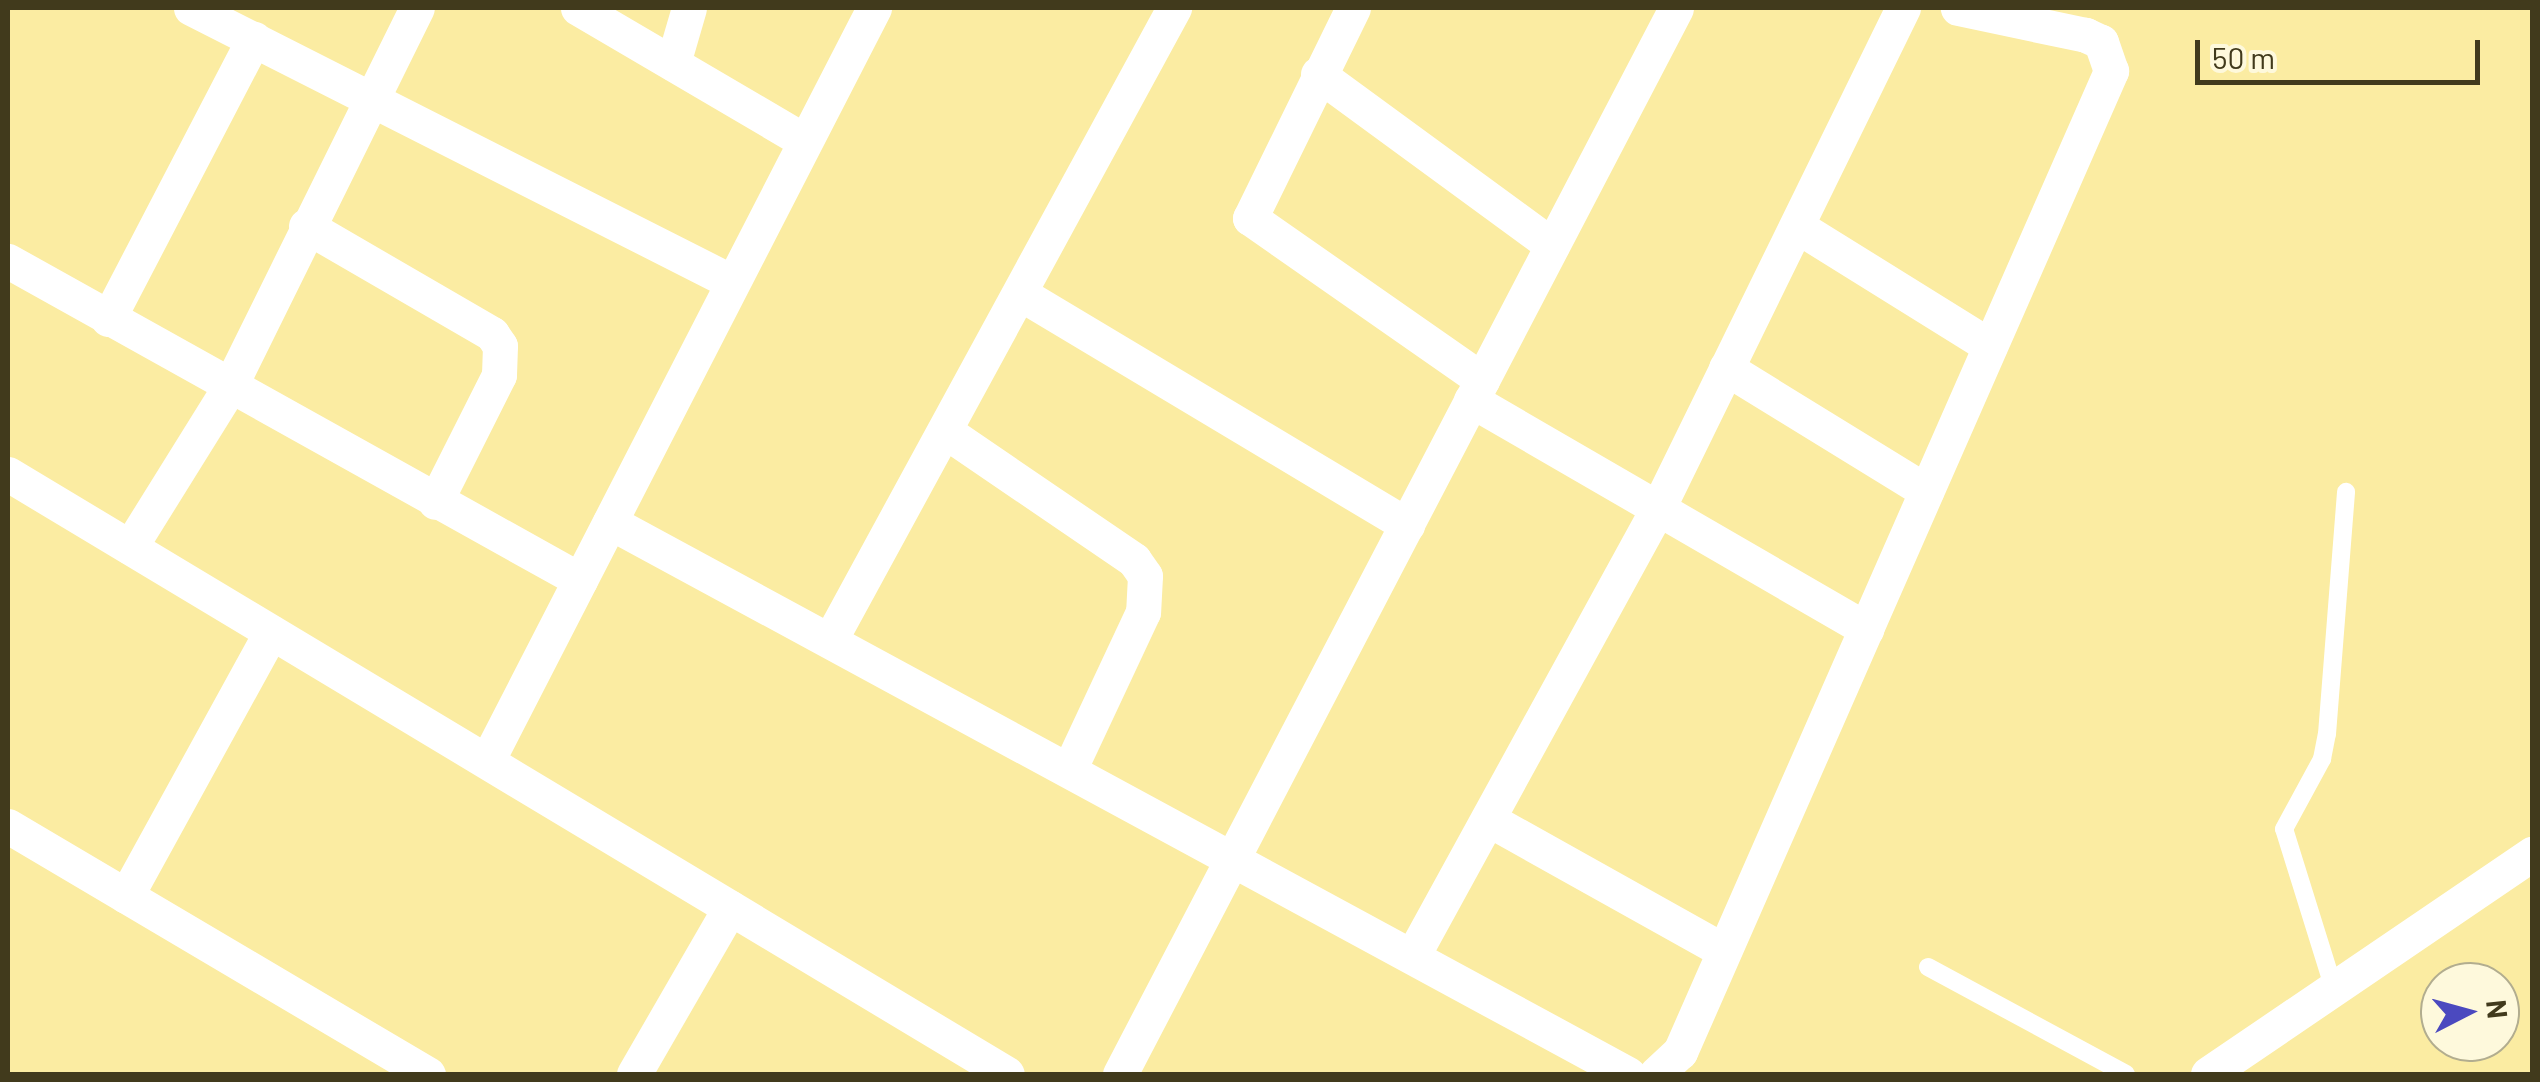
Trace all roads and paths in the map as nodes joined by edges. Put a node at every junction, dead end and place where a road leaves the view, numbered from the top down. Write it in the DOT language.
graph roads {
  1 [pos="192,8"];
  2 [pos="416,8"];
  3 [pos="578,8"];
  4 [pos="690,8"];
  5 [pos="874,8"];
  6 [pos="1174,8"];
  7 [pos="1353,8"];
  8 [pos="1676,8"];
  9 [pos="1904,8"];
  10 [pos="1958,8"];
  11 [pos="254,39"];
  12 [pos="673,63"];
  13 [pos="1318,74"];
  14 [pos="368,97"];
  15 [pos="805,142"];
  16 [pos="306,226"];
  17 [pos="1796,226"];
  18 [pos="1552,245"];
  19 [pos="8,261"];
  20 [pos="732,282"];
  21 [pos="1021,294"];
  22 [pos="108,319"];
  23 [pos="1990,346"];
  24 [pos="1726,368"];
  25 [pos="229,388"];
  26 [pos="1477,390"];
  27 [pos="945,431"];
  28 [pos="9,480"];
  29 [pos="1926,491"];
  30 [pos="2346,492"];
  31 [pos="435,502"];
  32 [pos="1658,508"];
  33 [pos="610,522"];
  34 [pos="1407,525"];
  35 [pos="130,548"];
  36 [pos="580,580"];
  37 [pos="1866,628"];
  38 [pos="271,632"];
  39 [pos="830,640"];
  40 [pos="487,761"];
  41 [pos="1070,768"];
  42 [pos="1488,820"];
  43 [pos="8,826"];
  44 [pos="2532,854"];
  45 [pos="1234,856"];
  46 [pos="126,896"];
  47 [pos="730,908"];
  48 [pos="1724,951"];
  49 [pos="1414,955"];
  50 [pos="1928,967"];
  51 [pos="2333,986"];
  52 [pos="966,1064"];
  53 [pos="418,1072"];
  54 [pos="634,1074"];
  55 [pos="1007,1074"];
  56 [pos="1120,1074"];
  57 [pos="1628,1074"];
  58 [pos="1656,1074"];
  59 [pos="2126,1074"];
  60 [pos="2208,1074"];
  1 -- 11 [label="street"];
  2 -- 14 [label="street"];
  3 -- 12 [label="street"];
  4 -- 12 [label="street"];
  5 -- 15 [label="street"];
  6 -- 21 [label="street"];
  7 -- 13 [label="street"];
  8 -- 18 [label="street"];
  9 -- 17 [label="street"];
  10 -- 23 [label="street"];
  11 -- 14 [label="street"];
  11 -- 22 [label="street"];
  12 -- 15 [label="street"];
  13 -- 18 [label="street"];
  13 -- 26 [label="street"];
  14 -- 16 [label="street"];
  14 -- 20 [label="street"];
  15 -- 20 [label="street"];
  16 -- 25 [label="street"];
  16 -- 31 [label="street"];
  17 -- 23 [label="street"];
  17 -- 24 [label="street"];
  18 -- 26 [label="street"];
  19 -- 22 [label="street"];
  20 -- 33 [label="street"];
  21 -- 27 [label="street"];
  21 -- 34 [label="street"];
  22 -- 25 [label="street"];
  23 -- 29 [label="street"];
  24 -- 29 [label="street"];
  24 -- 32 [label="street"];
  25 -- 31 [label="street"];
  25 -- 35 [label="street"];
  26 -- 32 [label="street"];
  26 -- 34 [label="street"];
  27 -- 39 [label="street"];
  27 -- 41 [label="street"];
  28 -- 35 [label="street"];
  29 -- 37 [label="street"];
  30 -- 51 [label="lane"];
  31 -- 36 [label="street"];
  32 -- 37 [label="street"];
  32 -- 42 [label="street"];
  33 -- 36 [label="street"];
  33 -- 39 [label="street"];
  34 -- 45 [label="street"];
  35 -- 38 [label="street"];
  36 -- 40 [label="street"];
  37 -- 48 [label="street"];
  38 -- 40 [label="street"];
  38 -- 46 [label="street"];
  39 -- 41 [label="street"];
  40 -- 47 [label="street"];
  41 -- 45 [label="street"];
  42 -- 48 [label="street"];
  42 -- 49 [label="street"];
  43 -- 46 [label="street"];
  44 -- 51 [label="street"];
  45 -- 49 [label="street"];
  45 -- 56 [label="street"];
  46 -- 53 [label="street"];
  47 -- 52 [label="street"];
  47 -- 54 [label="street"];
  48 -- 58 [label="street"];
  49 -- 57 [label="street"];
  50 -- 59 [label="lane"];
  51 -- 60 [label="street"];
  52 -- 55 [label="street"];
}
